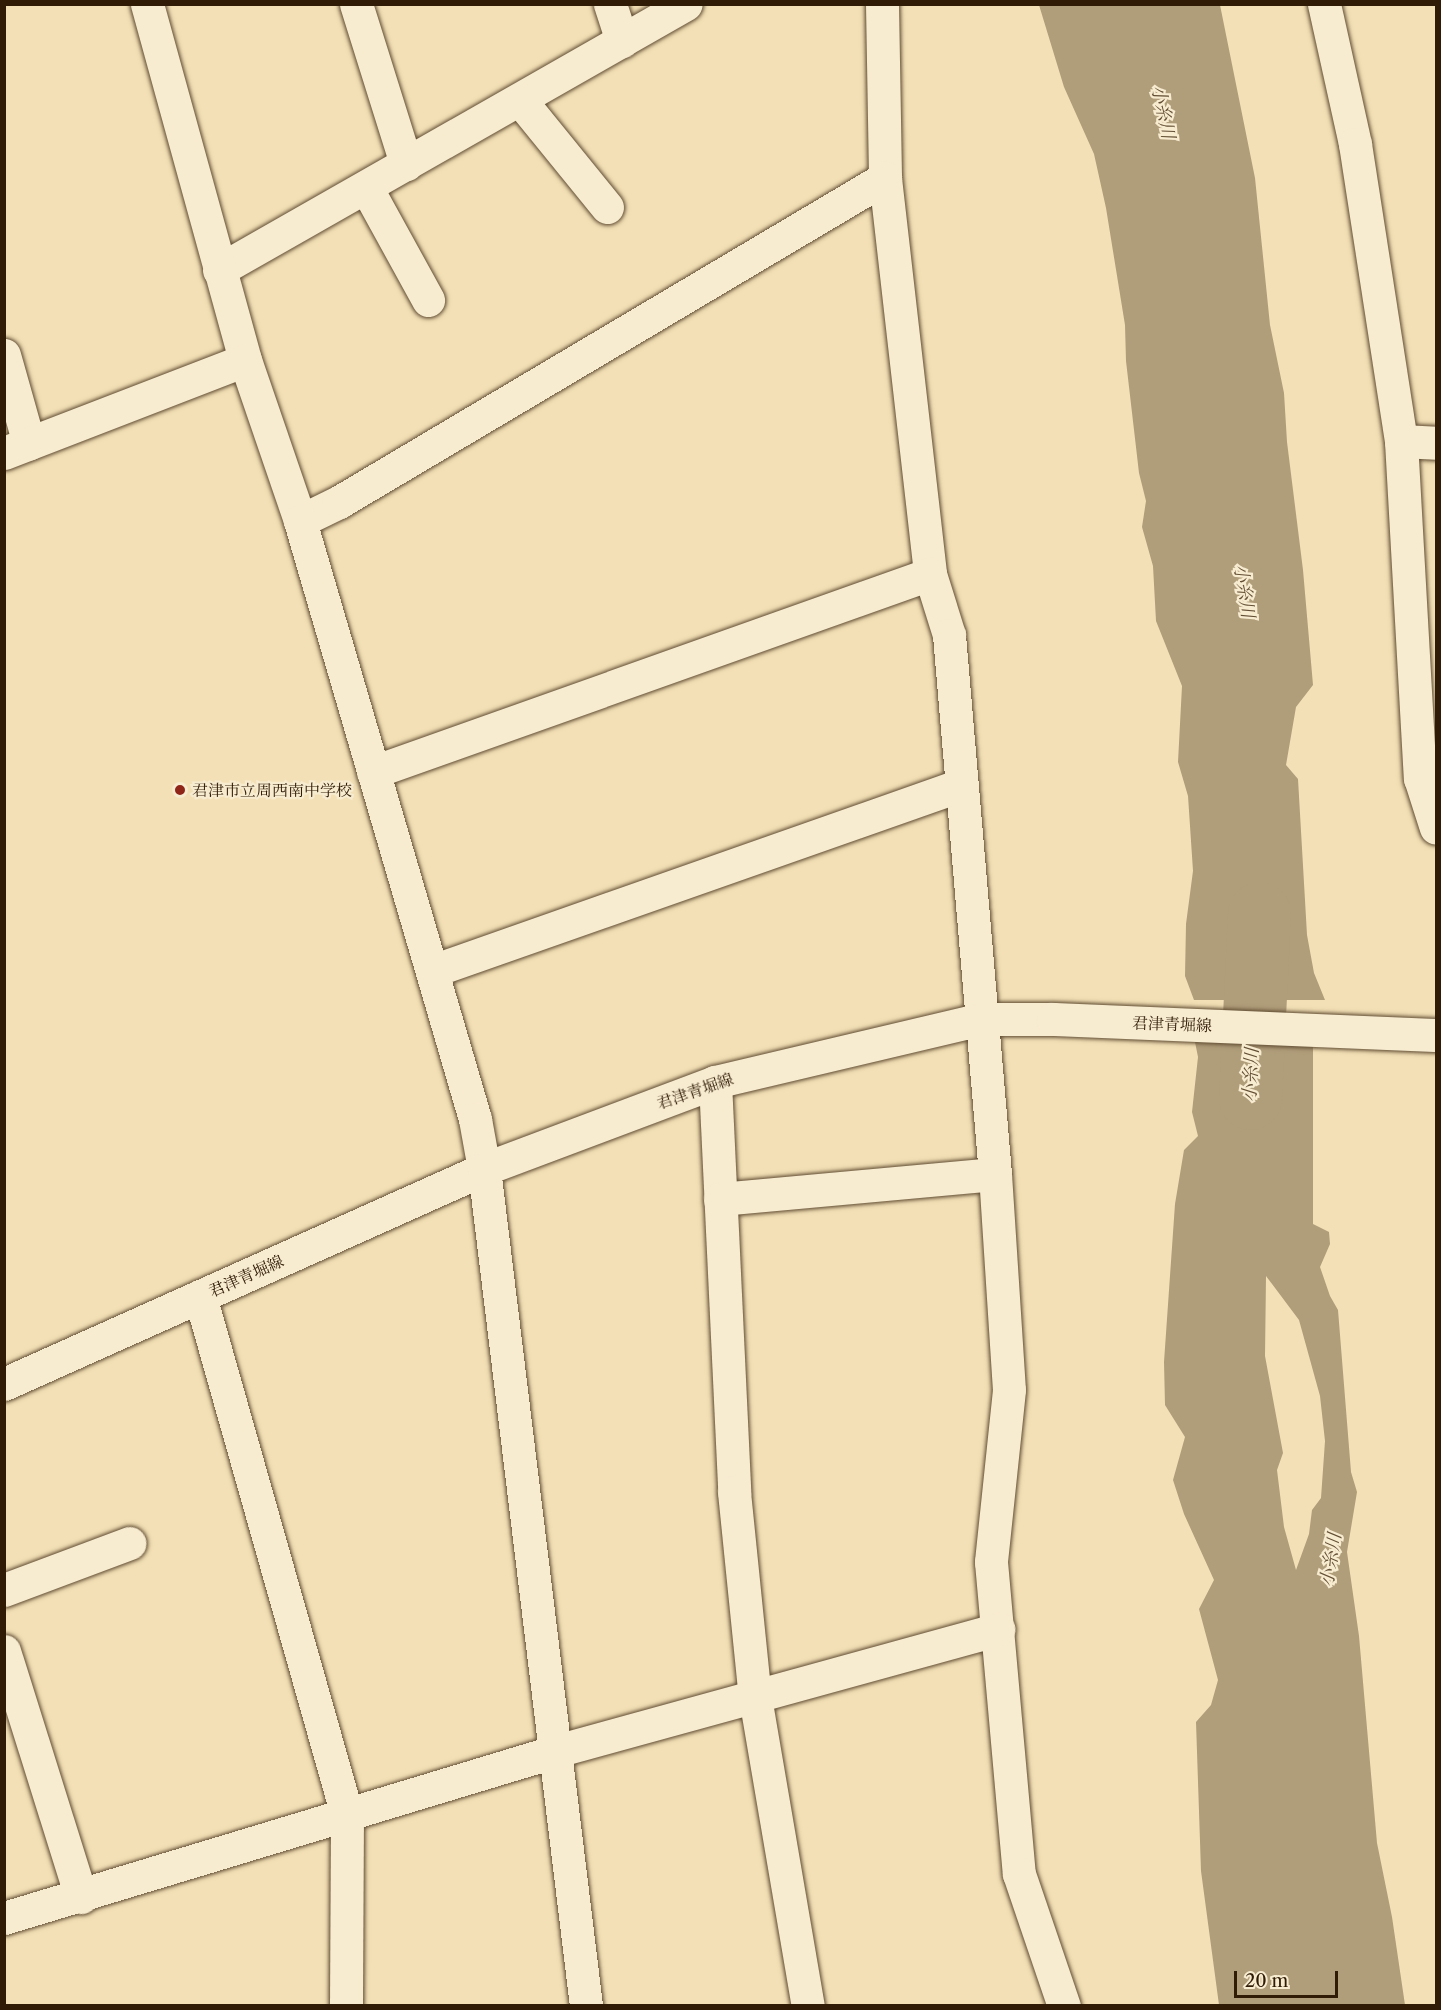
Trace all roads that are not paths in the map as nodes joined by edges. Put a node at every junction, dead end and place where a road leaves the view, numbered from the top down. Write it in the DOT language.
graph roads {
  1 [pos="147,4"];
  2 [pos="356,4"];
  3 [pos="610,4"];
  4 [pos="687,4"];
  5 [pos="882,4"];
  6 [pos="1324,4"];
  7 [pos="622,41"];
  8 [pos="519,100"];
  9 [pos="406,164"];
  10 [pos="885,178"];
  11 [pos="366,187"];
  12 [pos="607,207"];
  13 [pos="219,270"];
  14 [pos="428,300"];
  15 [pos="4,355"];
  16 [pos="245,360"];
  17 [pos="1401,441"];
  18 [pos="1437,443"];
  19 [pos="17,449"];
  20 [pos="300,521"];
  21 [pos="930,574"];
  22 [pos="373,771"];
  23 [pos="961,785"];
  24 [pos="1437,828"];
  25 [pos="432,971"];
  26 [pos="982,1019"];
  27 [pos="1436,1035"];
  28 [pos="715,1082"];
  29 [pos="484,1169"];
  30 [pos="995,1174"];
  31 [pos="720,1198"];
  32 [pos="200,1296"];
  33 [pos="4,1384"];
  34 [pos="130,1543"];
  35 [pos="4,1590"];
  36 [pos="998,1629"];
  37 [pos="4,1651"];
  38 [pos="755,1696"];
  39 [pos="556,1750"];
  40 [pos="347,1815"];
  41 [pos="81,1897"];
  42 [pos="4,1918"];
  43 [pos="346,2006"];
  44 [pos="586,2006"];
  45 [pos="808,2006"];
  46 [pos="1064,2006"];
  1 -- 13 [label="street"];
  2 -- 9 [label="street"];
  3 -- 7 [label="street"];
  4 -- 7 [label="street"];
  5 -- 10 [label="street"];
  6 -- 17 [label="street"];
  7 -- 8 [label="street"];
  8 -- 9 [label="street"];
  8 -- 12 [label="street"];
  9 -- 11 [label="street"];
  10 -- 20 [label="street"];
  10 -- 21 [label="street"];
  11 -- 13 [label="street"];
  11 -- 14 [label="street"];
  13 -- 16 [label="street"];
  15 -- 19 [label="street"];
  16 -- 19 [label="street"];
  16 -- 20 [label="street"];
  17 -- 18 [label="street"];
  17 -- 24 [label="street"];
  20 -- 22 [label="street"];
  21 -- 22 [label="street"];
  21 -- 23 [label="street"];
  22 -- 25 [label="street"];
  23 -- 25 [label="street"];
  23 -- 26 [label="street"];
  25 -- 29 [label="street"];
  26 -- 27 [label="street, 君津青堀線"];
  26 -- 28 [label="street, 君津青堀線"];
  26 -- 30 [label="street"];
  28 -- 29 [label="street, 君津青堀線"];
  28 -- 31 [label="street"];
  29 -- 32 [label="street, 君津青堀線"];
  29 -- 39 [label="street"];
  30 -- 31 [label="street"];
  30 -- 36 [label="street"];
  31 -- 38 [label="street"];
  32 -- 33 [label="street, 君津青堀線"];
  32 -- 40 [label="street"];
  34 -- 35 [label="street"];
  36 -- 38 [label="street"];
  36 -- 46 [label="street"];
  37 -- 41 [label="street"];
  38 -- 39 [label="street"];
  38 -- 45 [label="street"];
  39 -- 40 [label="street"];
  39 -- 44 [label="street"];
  40 -- 41 [label="street"];
  40 -- 43 [label="street"];
  41 -- 42 [label="street"];
}
